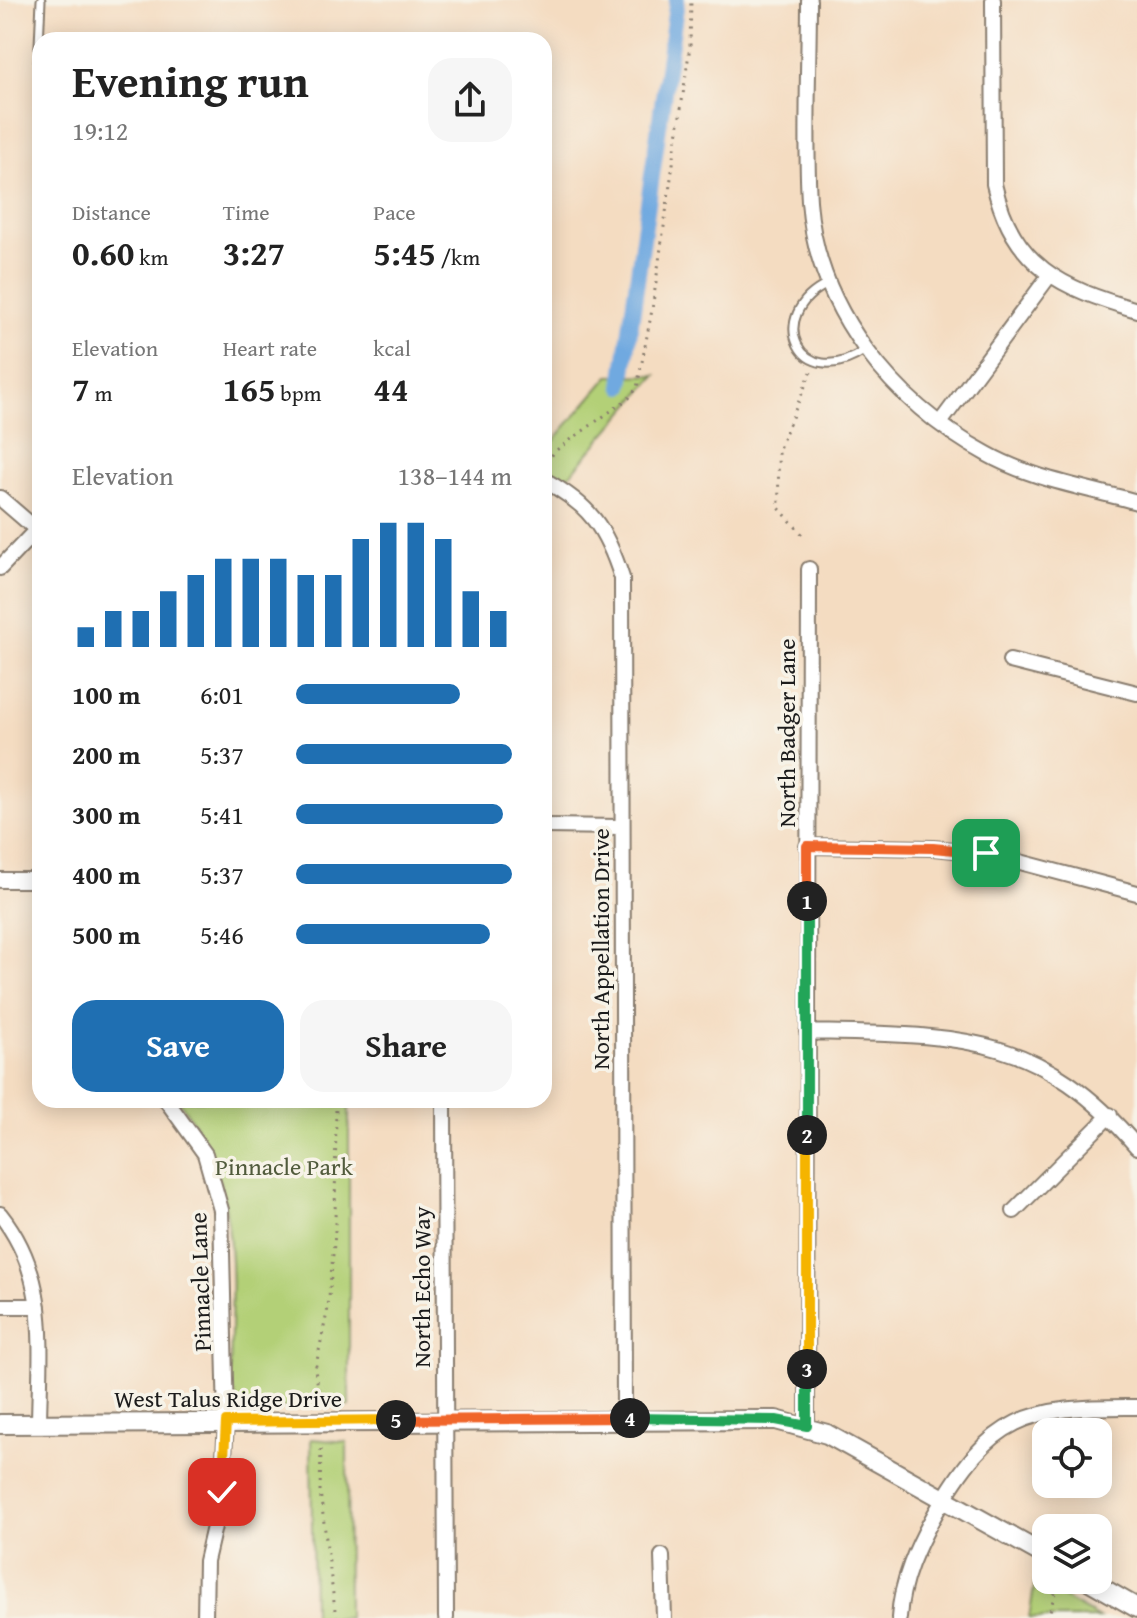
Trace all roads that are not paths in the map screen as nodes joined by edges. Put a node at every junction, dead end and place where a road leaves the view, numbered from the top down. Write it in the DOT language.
graph roads {
  1 [pos="41,0"];
  2 [pos="809,0"];
  3 [pos="993,0"];
  4 [pos="40,32"];
  5 [pos="1049,276"];
  6 [pos="828,284"];
  7 [pos="1137,310"];
  8 [pos="865,350"];
  9 [pos="940,423"];
  10 [pos="552,484"];
  11 [pos="0,498"];
  12 [pos="1137,502"];
  13 [pos="32,523"];
  14 [pos="32,534"];
  15 [pos="0,568"];
  16 [pos="809,569"];
  17 [pos="1010,661"];
  18 [pos="1137,693"];
  19 [pos="552,826"];
  20 [pos="621,827"];
  21 [pos="807,846"];
  22 [pos="0,880"];
  23 [pos="32,880"];
  24 [pos="1137,893"];
  25 [pos="807,1032"];
  26 [pos="172,1108"];
  27 [pos="444,1108"];
  28 [pos="1110,1115"];
  29 [pos="1137,1147"];
  30 [pos="1014,1211"];
  31 [pos="0,1214"];
  32 [pos="0,1306"];
  33 [pos="38,1306"];
  34 [pos="1137,1407"];
  35 [pos="624,1418"];
  36 [pos="443,1420"];
  37 [pos="226,1422"];
  38 [pos="39,1423"];
  39 [pos="0,1424"];
  40 [pos="807,1426"];
  41 [pos="944,1499"];
  42 [pos="1032,1548"];
  43 [pos="662,1556"];
  44 [pos="1112,1594"];
  45 [pos="1137,1608"];
  46 [pos="205,1618"];
  47 [pos="446,1618"];
  48 [pos="664,1618"];
  49 [pos="899,1618"];
  1 -- 4 [label="lane"];
  2 -- 6 [label="street"];
  3 -- 5 [label="street"];
  5 -- 7 [label="street"];
  5 -- 9 [label="street"];
  6 -- 8 [label="street"];
  6 -- 8 [label="lane"];
  8 -- 9 [label="street"];
  9 -- 12 [label="street"];
  10 -- 20 [label="street, North Appellation Drive"];
  11 -- 13 [label="street"];
  14 -- 15 [label="street"];
  16 -- 21 [label="street, North Badger Lane"];
  17 -- 18 [label="street"];
  19 -- 20 [label="street"];
  20 -- 35 [label="street, North Appellation Drive"];
  21 -- 24 [label="street"];
  21 -- 25 [label="street, North Badger Lane"];
  22 -- 23 [label="street"];
  25 -- 28 [label="street"];
  25 -- 40 [label="street, North Badger Lane"];
  26 -- 37 [label="street, Pinnacle Lane"];
  27 -- 36 [label="street, North Echo Way"];
  28 -- 29 [label="street"];
  28 -- 30 [label="street"];
  31 -- 33 [label="street"];
  32 -- 33 [label="street"];
  33 -- 38 [label="street"];
  34 -- 41 [label="street"];
  35 -- 36 [label="street, West Talus Ridge Drive"];
  35 -- 40 [label="street, West Talus Ridge Drive"];
  36 -- 37 [label="street, West Talus Ridge Drive"];
  36 -- 47 [label="street, North Echo Way"];
  37 -- 38 [label="street, West Talus Ridge Drive"];
  37 -- 46 [label="street, Pinnacle Lane"];
  38 -- 39 [label="street, West Talus Ridge Drive"];
  40 -- 41 [label="street, West Talus Ridge Drive"];
  41 -- 42 [label="street, West Talus Ridge Drive"];
  41 -- 49 [label="street"];
  43 -- 48 [label="street"];
  44 -- 45 [label="street"];
}
